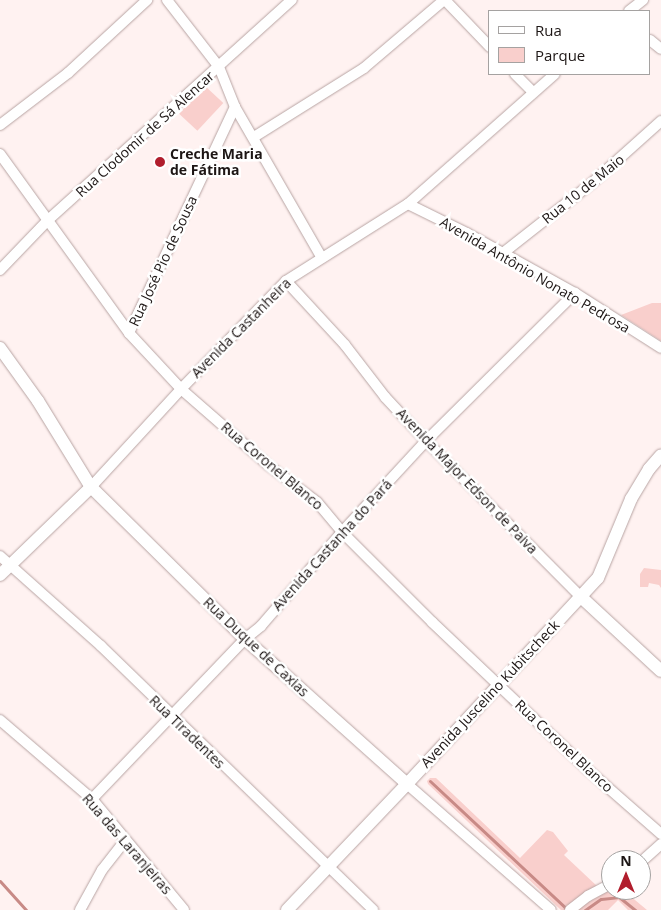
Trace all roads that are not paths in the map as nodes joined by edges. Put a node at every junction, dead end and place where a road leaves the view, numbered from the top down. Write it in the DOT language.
graph roads {
  1 [pos="148,0"];
  2 [pos="167,0"];
  3 [pos="292,0"];
  4 [pos="444,0"];
  5 [pos="643,0"];
  6 [pos="630,10"];
  7 [pos="651,41"];
  8 [pos="488,45"];
  9 [pos="661,49"];
  10 [pos="218,67"];
  11 [pos="516,75"];
  12 [pos="554,75"];
  13 [pos="533,92"];
  14 [pos="236,107"];
  15 [pos="661,121"];
  16 [pos="0,125"];
  17 [pos="254,137"];
  18 [pos="0,154"];
  19 [pos="408,204"];
  20 [pos="47,221"];
  21 [pos="503,254"];
  22 [pos="322,258"];
  23 [pos="0,270"];
  24 [pos="286,281"];
  25 [pos="575,293"];
  26 [pos="130,333"];
  27 [pos="0,348"];
  28 [pos="661,348"];
  29 [pos="181,388"];
  30 [pos="426,441"];
  31 [pos="661,455"];
  32 [pos="91,487"];
  33 [pos="342,532"];
  34 [pos="0,556"];
  35 [pos="9,565"];
  36 [pos="0,575"];
  37 [pos="580,596"];
  38 [pos="245,639"];
  39 [pos="661,671"];
  40 [pos="498,685"];
  41 [pos="171,717"];
  42 [pos="0,720"];
  43 [pos="407,784"];
  44 [pos="92,800"];
  45 [pos="661,834"];
  46 [pos="125,841"];
  47 [pos="661,844"];
  48 [pos="651,853"];
  49 [pos="329,866"];
  50 [pos="601,889"];
  51 [pos="80,910"];
  52 [pos="184,910"];
  53 [pos="287,910"];
  54 [pos="373,910"];
  55 [pos="551,910"];
  56 [pos="570,910"];
  1 -- 16 [label="street"];
  2 -- 10 [label="street"];
  3 -- 10 [label="street, Rua Clodomir de Sá Alencar"];
  4 -- 8 [label="street"];
  4 -- 17 [label="street"];
  5 -- 6 [label="street"];
  7 -- 9 [label="street"];
  10 -- 14 [label="street"];
  10 -- 20 [label="street, Rua Clodomir de Sá Alencar"];
  11 -- 13 [label="street"];
  12 -- 13 [label="street, Avenida Castanheira"];
  13 -- 19 [label="street, Avenida Castanheira"];
  14 -- 17 [label="street"];
  14 -- 26 [label="street, Rua José Pio de Sousa"];
  15 -- 21 [label="street, Rua 10 de Maio"];
  17 -- 22 [label="street"];
  18 -- 20 [label="street, Rua Coronel Blanco"];
  19 -- 21 [label="street, Avenida Antônio Nonato Pedrosa"];
  19 -- 22 [label="street, Avenida Castanheira"];
  20 -- 23 [label="street, Rua Clodomir de Sá Alencar"];
  20 -- 26 [label="street, Rua Coronel Blanco"];
  21 -- 25 [label="street, Avenida Antônio Nonato Pedrosa"];
  22 -- 24 [label="street, Avenida Castanheira"];
  24 -- 29 [label="street, Avenida Castanheira"];
  24 -- 30 [label="street, Avenida Major Edson de Paiva"];
  25 -- 28 [label="street, Avenida Antônio Nonato Pedrosa"];
  25 -- 30 [label="street, Avenida Castanha do Pará"];
  26 -- 29 [label="street, Rua Coronel Blanco"];
  27 -- 32 [label="street, Rua Duque de Caxias"];
  29 -- 32 [label="street, Avenida Castanheira"];
  29 -- 33 [label="street, Rua Coronel Blanco"];
  30 -- 33 [label="street, Avenida Castanha do Pará"];
  30 -- 37 [label="street, Avenida Major Edson de Paiva"];
  31 -- 37 [label="street, Avenida Juscelino Kubitscheck"];
  32 -- 35 [label="street, Avenida Castanheira"];
  32 -- 38 [label="street, Rua Duque de Caxias"];
  33 -- 38 [label="street, Avenida Castanha do Pará"];
  33 -- 40 [label="street, Rua Coronel Blanco"];
  34 -- 35 [label="street, Rua Tiradentes"];
  35 -- 36 [label="street, Avenida Castanheira"];
  35 -- 41 [label="street, Rua Tiradentes"];
  37 -- 39 [label="street, Avenida Major Edson de Paiva"];
  37 -- 40 [label="street, Avenida Juscelino Kubitscheck"];
  38 -- 41 [label="street, Avenida Castanha do Pará"];
  38 -- 43 [label="street, Rua Duque de Caxias"];
  40 -- 43 [label="street, Avenida Juscelino Kubitscheck"];
  40 -- 45 [label="street, Rua Coronel Blanco"];
  41 -- 44 [label="street, Avenida Castanha do Pará"];
  41 -- 49 [label="street, Rua Tiradentes"];
  42 -- 44 [label="street, Rua das Laranjeiras"];
  43 -- 49 [label="street, Avenida Juscelino Kubitscheck"];
  43 -- 55 [label="street, Rua Duque de Caxias"];
  44 -- 46 [label="street, Rua das Laranjeiras"];
  46 -- 51 [label="street"];
  46 -- 52 [label="street, Rua das Laranjeiras"];
  47 -- 48 [label="street"];
  49 -- 53 [label="street, Avenida Juscelino Kubitscheck"];
  49 -- 54 [label="street, Rua Tiradentes"];
  50 -- 56 [label="street"];
}
